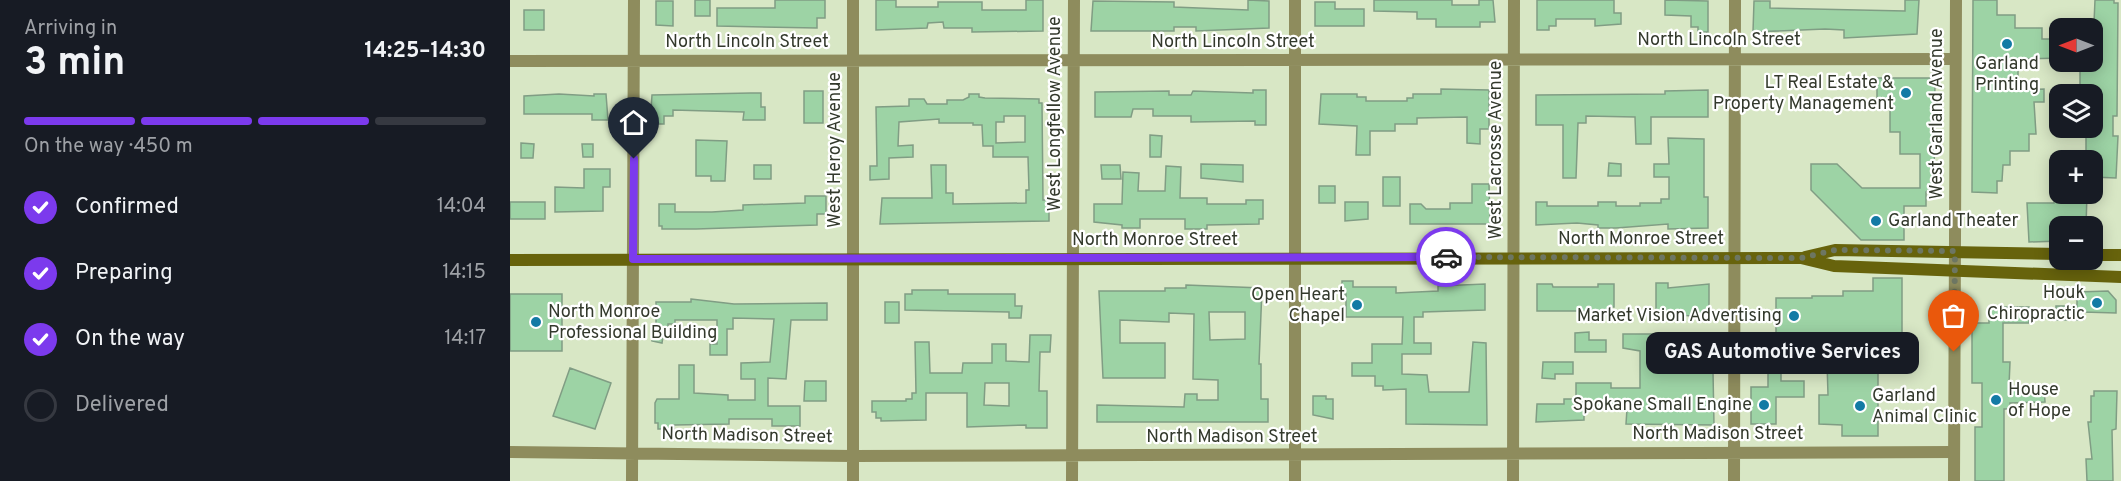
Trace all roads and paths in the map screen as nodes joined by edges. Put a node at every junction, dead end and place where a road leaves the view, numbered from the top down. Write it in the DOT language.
graph roads {
  1 [pos="634,0"];
  2 [pos="853,0"];
  3 [pos="1074,0"];
  4 [pos="1295,0"];
  5 [pos="1514,0"];
  6 [pos="1735,0"];
  7 [pos="1956,0"];
  8 [pos="1735,57"];
  9 [pos="1955,58"];
  10 [pos="1514,59"];
  11 [pos="634,60"];
  12 [pos="853,60"];
  13 [pos="1294,60"];
  14 [pos="510,61"];
  15 [pos="1073,62"];
  16 [pos="1955,251"];
  17 [pos="2049,254"];
  18 [pos="2103,255"];
  19 [pos="2121,255"];
  20 [pos="1294,257"];
  21 [pos="1514,257"];
  22 [pos="1734,258"];
  23 [pos="1801,258"];
  24 [pos="633,259"];
  25 [pos="853,259"];
  26 [pos="1071,259"];
  27 [pos="510,260"];
  28 [pos="1955,272"];
  29 [pos="2121,277"];
  30 [pos="510,452"];
  31 [pos="632,452"];
  32 [pos="1733,452"];
  33 [pos="1954,452"];
  34 [pos="1513,453"];
  35 [pos="1072,455"];
  36 [pos="1295,455"];
  37 [pos="853,456"];
  38 [pos="632,481"];
  39 [pos="853,481"];
  40 [pos="1072,481"];
  41 [pos="1295,481"];
  42 [pos="1513,481"];
  43 [pos="1734,481"];
  44 [pos="1954,481"];
  1 -- 11 [label="street"];
  2 -- 12 [label="street, West Heroy Avenue"];
  3 -- 15 [label="street, West Longfellow Avenue"];
  4 -- 13 [label="street"];
  5 -- 10 [label="street, West Lacrosse Avenue"];
  6 -- 8 [label="street"];
  7 -- 9 [label="street, West Garland Avenue"];
  8 -- 9 [label="street, North Lincoln Street"];
  8 -- 10 [label="street, North Lincoln Street"];
  8 -- 22 [label="street"];
  9 -- 16 [label="street, West Garland Avenue"];
  10 -- 13 [label="street, North Lincoln Street"];
  10 -- 21 [label="street, West Lacrosse Avenue"];
  11 -- 12 [label="street, North Lincoln Street"];
  11 -- 14 [label="street, North Lincoln Street"];
  11 -- 24 [label="street"];
  12 -- 15 [label="street, North Lincoln Street"];
  12 -- 25 [label="street, West Heroy Avenue"];
  13 -- 15 [label="street, North Lincoln Street"];
  13 -- 20 [label="street"];
  15 -- 26 [label="street, West Longfellow Avenue"];
  16 -- 17 [label="main road, North Monroe Street"];
  16 -- 23 [label="main road, North Monroe Street"];
  16 -- 28 [label="street, West Garland Avenue"];
  18 -- 19 [label="main road"];
  20 -- 21 [label="main road, North Monroe Street"];
  20 -- 26 [label="main road, North Monroe Street"];
  20 -- 36 [label="street"];
  21 -- 22 [label="main road, North Monroe Street"];
  21 -- 34 [label="street, West Lacrosse Avenue"];
  22 -- 23 [label="main road, North Monroe Street"];
  22 -- 32 [label="street"];
  23 -- 28 [label="main road, North Monroe Street"];
  24 -- 25 [label="main road, North Monroe Street"];
  24 -- 27 [label="main road, North Monroe Street"];
  24 -- 31 [label="street"];
  25 -- 26 [label="main road, North Monroe Street"];
  25 -- 37 [label="street, West Heroy Avenue"];
  26 -- 35 [label="street, West Longfellow Avenue"];
  28 -- 29 [label="main road, North Monroe Street"];
  28 -- 33 [label="street, West Garland Avenue"];
  30 -- 31 [label="street, North Madison Street"];
  31 -- 37 [label="street, North Madison Street"];
  31 -- 38 [label="street"];
  32 -- 33 [label="street, North Madison Street"];
  32 -- 34 [label="street, North Madison Street"];
  32 -- 43 [label="street"];
  33 -- 44 [label="street, West Garland Avenue"];
  34 -- 36 [label="street, North Madison Street"];
  34 -- 42 [label="street, West Lacrosse Avenue"];
  35 -- 36 [label="street, North Madison Street"];
  35 -- 37 [label="street, North Madison Street"];
  35 -- 40 [label="street, West Longfellow Avenue"];
  36 -- 41 [label="street"];
  37 -- 39 [label="street, West Heroy Avenue"];
}
